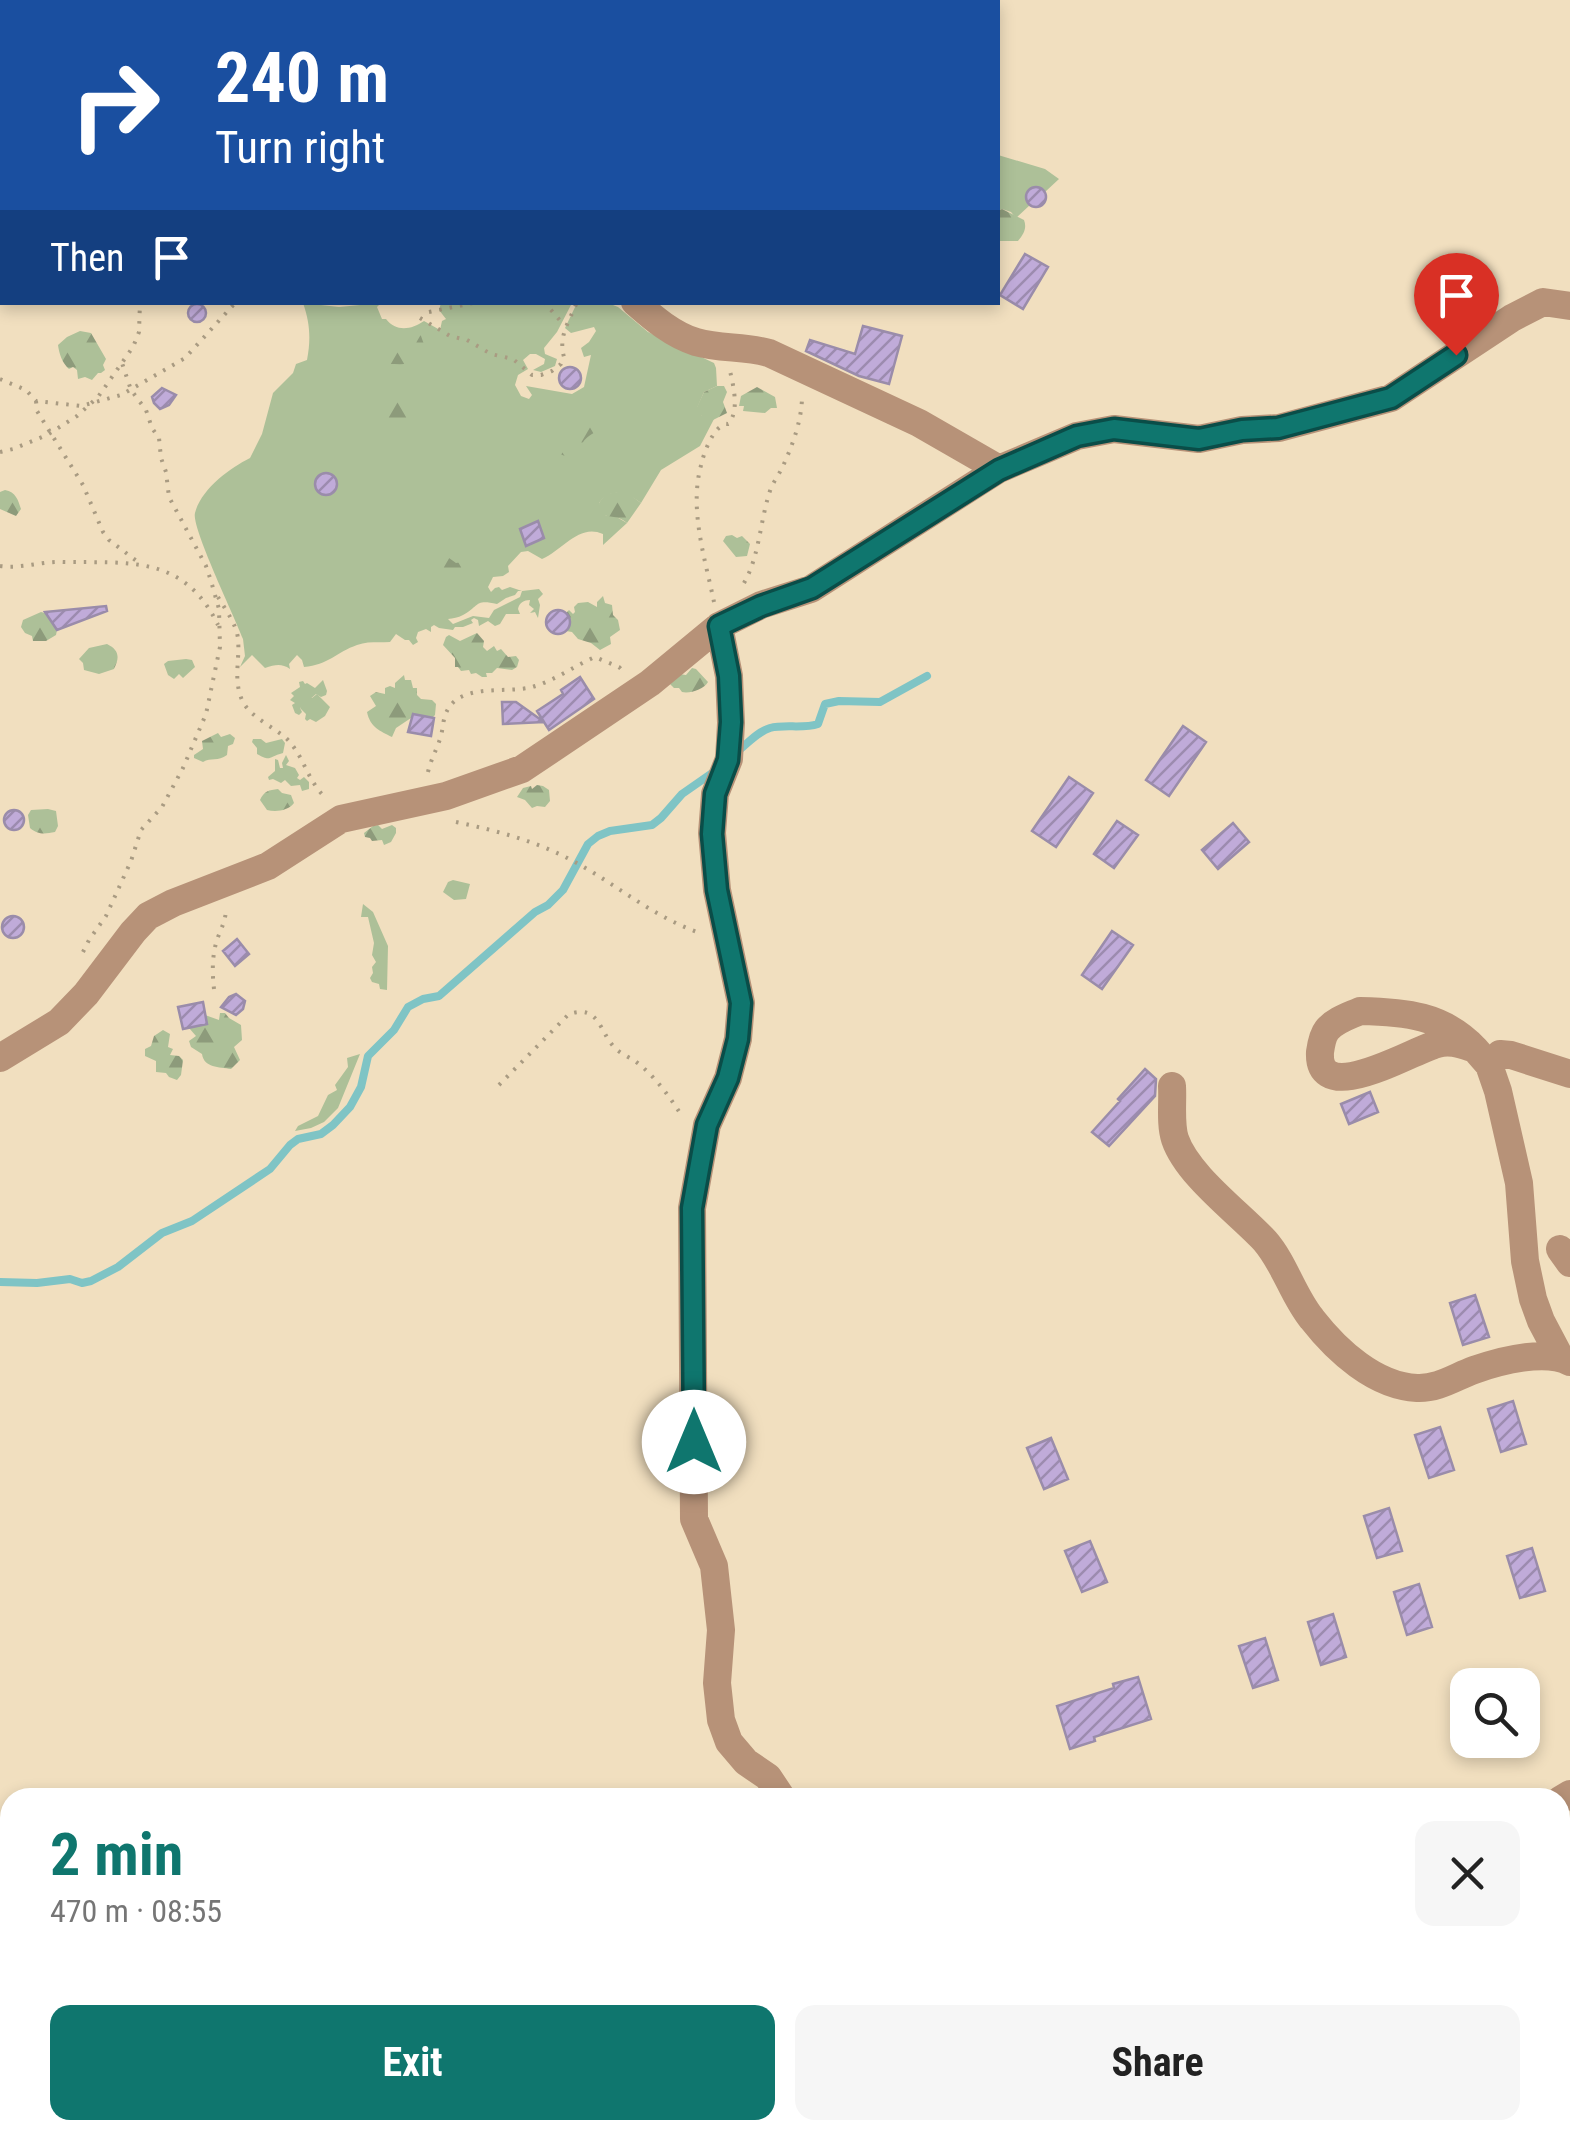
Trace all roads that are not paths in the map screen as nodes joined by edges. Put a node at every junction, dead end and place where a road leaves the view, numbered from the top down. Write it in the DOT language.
graph roads {
  1 [pos="638,305"];
  2 [pos="1570,306"];
  3 [pos="999,470"];
  4 [pos="719,626"];
  5 [pos="1482,1057"];
  6 [pos="0,1058"];
  7 [pos="1570,1074"];
  8 [pos="1172,1086"];
  9 [pos="1565,1360"];
  10 [pos="775,1788"];
  1 -- 3 [label="street"];
  2 -- 3 [label="street"];
  3 -- 4 [label="street"];
  4 -- 6 [label="street"];
  4 -- 10 [label="street"];
  5 -- 5 [label="street"];
  5 -- 7 [label="street"];
  5 -- 9 [label="street"];
  8 -- 9 [label="street"];
}
